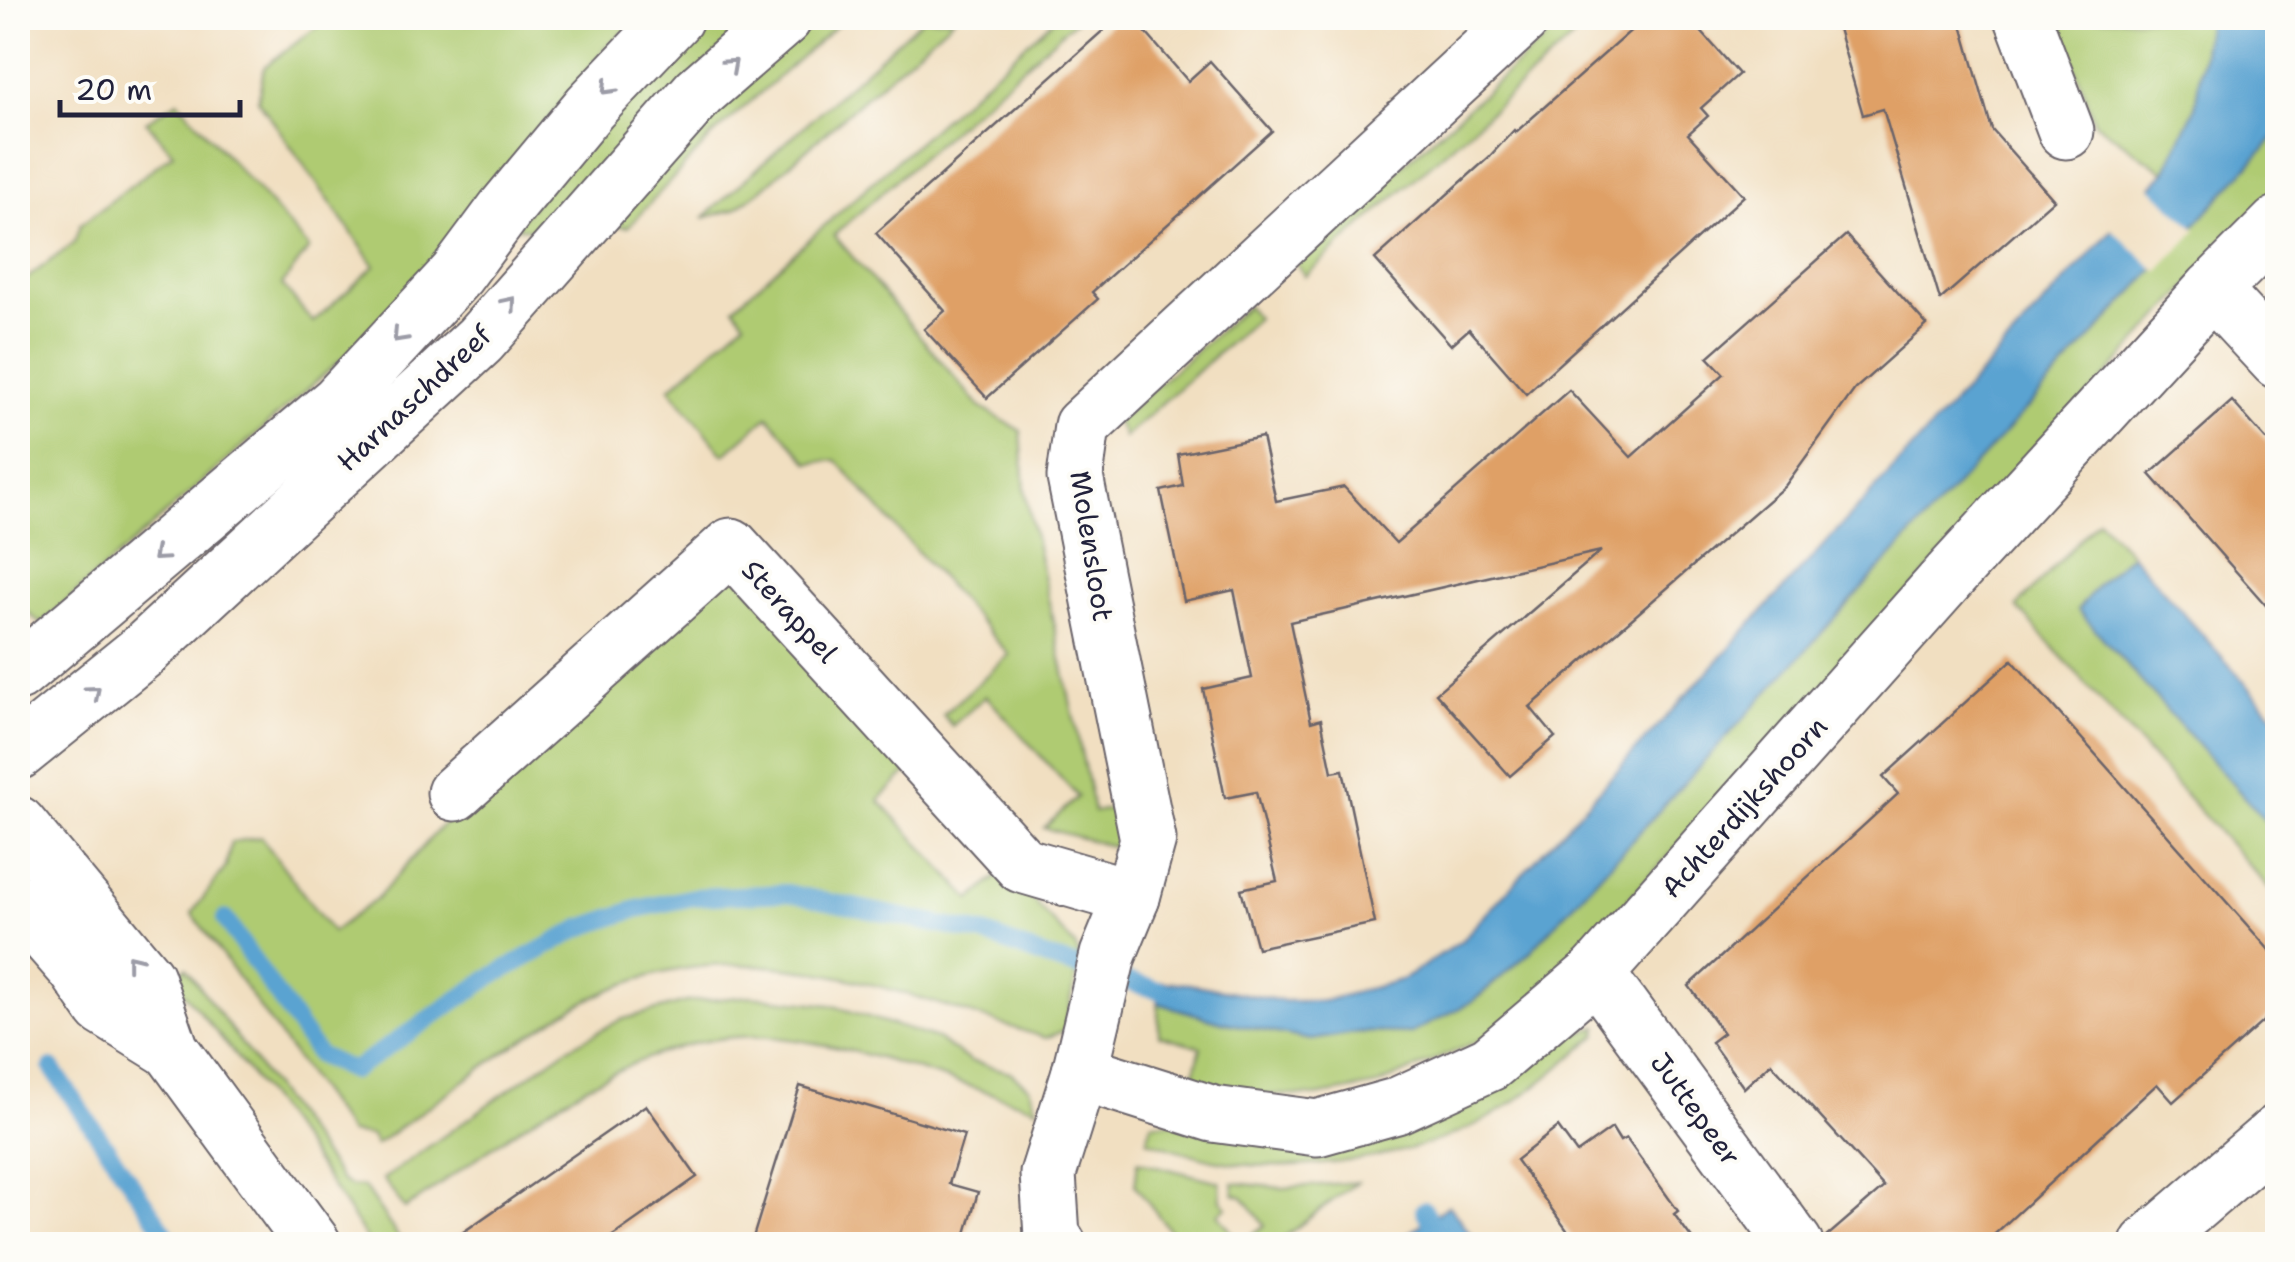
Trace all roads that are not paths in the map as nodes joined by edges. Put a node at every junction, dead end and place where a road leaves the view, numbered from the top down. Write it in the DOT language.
graph roads {
  1 [pos="676,18"];
  2 [pos="784,18"];
  3 [pos="1522,18"];
  4 [pos="2023,18"];
  5 [pos="2066,131"];
  6 [pos="2278,224"];
  7 [pos="2212,290"];
  8 [pos="2278,362"];
  9 [pos="18,673"];
  10 [pos="18,752"];
  11 [pos="456,793"];
  12 [pos="18,824"];
  13 [pos="1132,897"];
  14 [pos="18,903"];
  15 [pos="1596,973"];
  16 [pos="171,1050"];
  17 [pos="1086,1050"];
  18 [pos="2278,1132"];
  19 [pos="312,1244"];
  20 [pos="1058,1244"];
  21 [pos="1795,1244"];
  22 [pos="2148,1244"];
  1 -- 9 [label="street, Harnaschdreef, one-way"];
  10 -- 2 [label="street, Harnaschdreef, one-way"];
  3 -- 13 [label="street, Molensloot"];
  4 -- 5 [label="street"];
  6 -- 7 [label="street, Achterdijkshoorn"];
  7 -- 8 [label="street"];
  7 -- 15 [label="street, Achterdijkshoorn"];
  11 -- 13 [label="street, Sterappel"];
  16 -- 12 [label="street, one-way"];
  13 -- 17 [label="street, Molensloot"];
  14 -- 16 [label="street"];
  15 -- 17 [label="street, Achterdijkshoorn"];
  15 -- 21 [label="street, Juttepeer"];
  16 -- 19 [label="street"];
  17 -- 20 [label="street, Molensloot"];
  18 -- 22 [label="street"];
}
